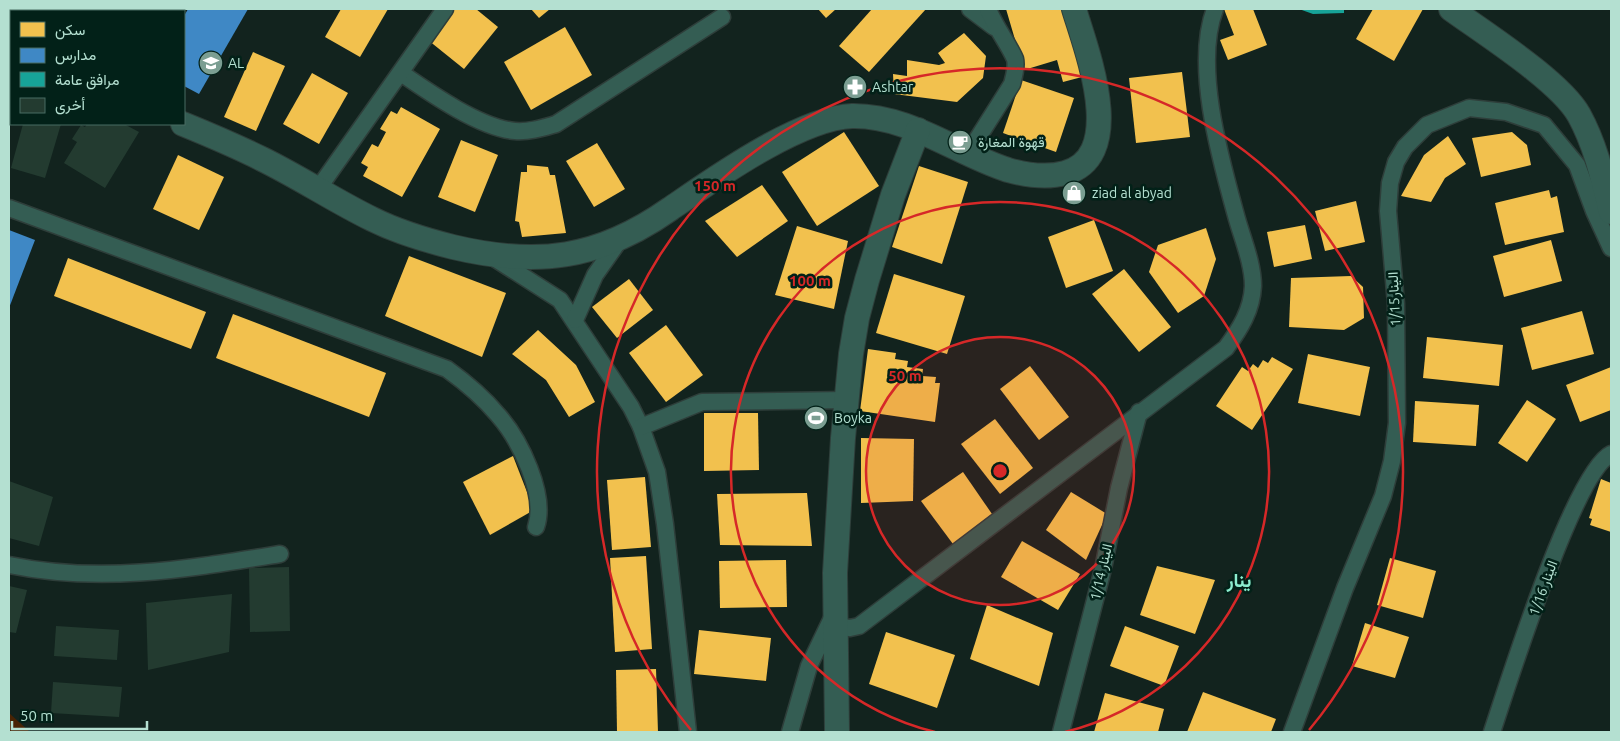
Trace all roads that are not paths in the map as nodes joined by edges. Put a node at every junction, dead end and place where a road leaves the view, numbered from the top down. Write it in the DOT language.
graph roads {
  1 [pos="445,9"];
  2 [pos="970,9"];
  3 [pos="988,9"];
  4 [pos="1074,9"];
  5 [pos="1215,9"];
  6 [pos="1451,9"];
  7 [pos="722,17"];
  8 [pos="995,27"];
  9 [pos="401,73"];
  10 [pos="185,125"];
  11 [pos="918,130"];
  12 [pos="969,152"];
  13 [pos="318,189"];
  14 [pos="9,208"];
  15 [pos="1611,212"];
  16 [pos="621,238"];
  17 [pos="1611,248"];
  18 [pos="490,256"];
  19 [pos="575,320"];
  20 [pos="846,400"];
  21 [pos="1138,412"];
  22 [pos="641,427"];
  23 [pos="1611,454"];
  24 [pos="536,527"];
  25 [pos="280,554"];
  26 [pos="9,565"];
  27 [pos="835,619"];
  28 [pos="688,732"];
  29 [pos="790,732"];
  30 [pos="837,732"];
  31 [pos="1061,732"];
  32 [pos="1292,732"];
  33 [pos="1492,732"];
  1 -- 9 [label="street"];
  2 -- 8 [label="street"];
  3 -- 8 [label="street"];
  4 -- 12 [label="main road"];
  5 -- 21 [label="street"];
  6 -- 15 [label="main road"];
  7 -- 9 [label="street"];
  8 -- 12 [label="street"];
  9 -- 13 [label="street"];
  10 -- 13 [label="main road"];
  11 -- 12 [label="main road"];
  11 -- 16 [label="main road"];
  11 -- 20 [label="main road"];
  13 -- 18 [label="main road"];
  14 -- 24 [label="street"];
  16 -- 18 [label="main road"];
  16 -- 19 [label="street"];
  17 -- 32 [label="street, الينار1/15"];
  18 -- 19 [label="street"];
  19 -- 22 [label="street"];
  20 -- 22 [label="street"];
  20 -- 27 [label="main road"];
  21 -- 27 [label="street"];
  21 -- 31 [label="street, الينار 1/14"];
  22 -- 28 [label="street"];
  23 -- 33 [label="street, الينار 1/16"];
  25 -- 26 [label="street"];
  27 -- 29 [label="street"];
  27 -- 30 [label="main road"];
}
